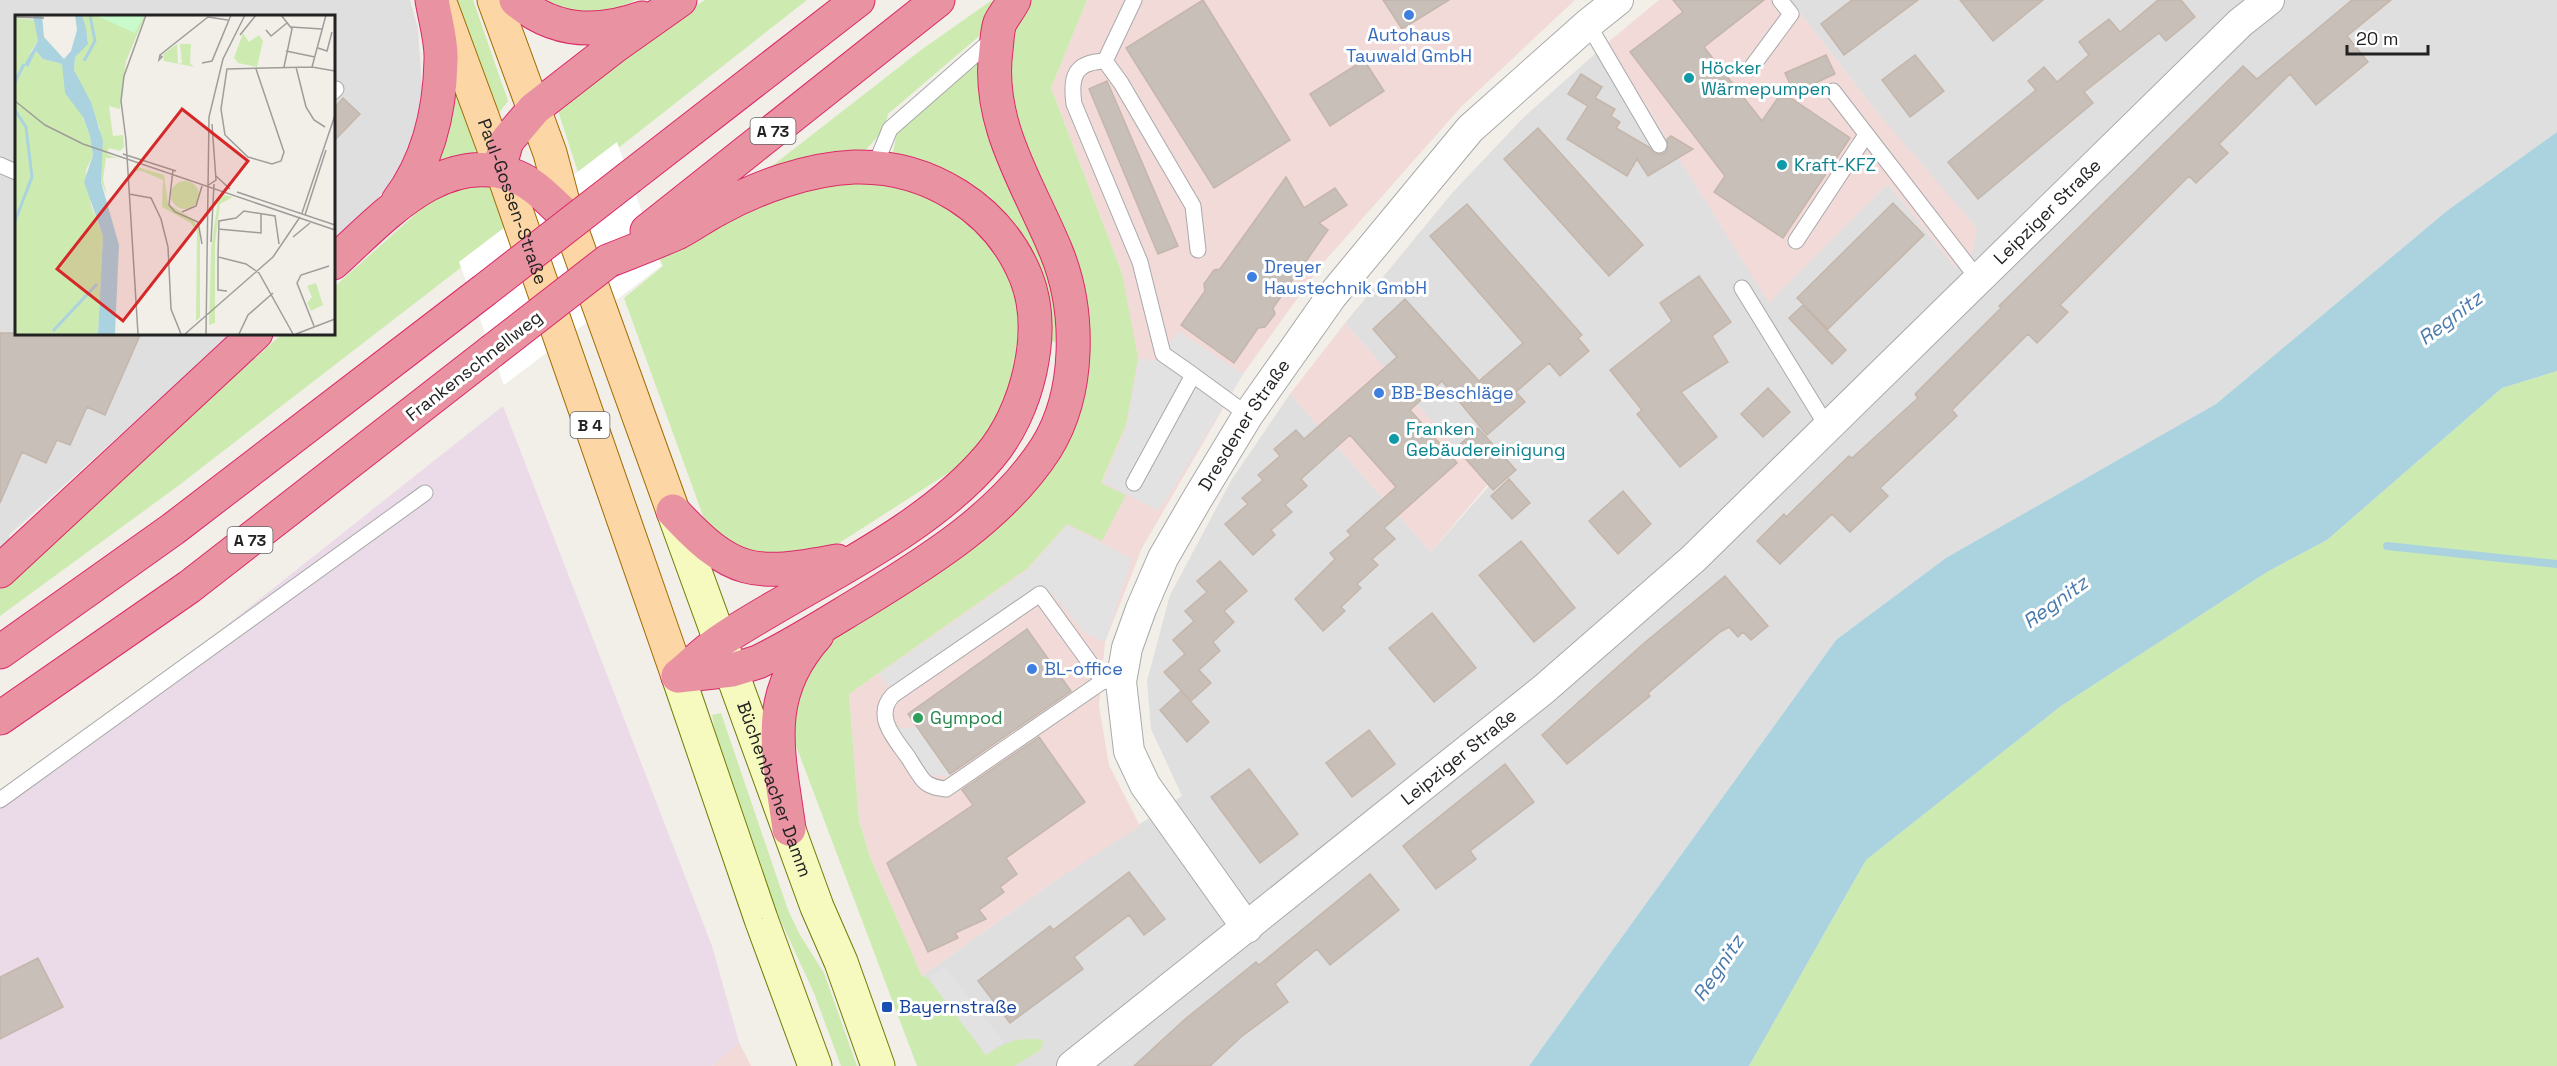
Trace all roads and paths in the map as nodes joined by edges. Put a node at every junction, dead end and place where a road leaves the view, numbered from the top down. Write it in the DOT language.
graph roads {
  1 [pos="432,0"];
  2 [pos="439,0"];
  3 [pos="494,0"];
  4 [pos="516,0"];
  5 [pos="858,0"];
  6 [pos="938,0"];
  7 [pos="1014,0"];
  8 [pos="1134,0"];
  9 [pos="1618,0"];
  10 [pos="1780,0"];
  11 [pos="2269,0"];
  12 [pos="677,2"];
  13 [pos="1588,24"];
  14 [pos="998,35"];
  15 [pos="1105,61"];
  16 [pos="1751,68"];
  17 [pos="1833,91"];
  18 [pos="534,109"];
  19 [pos="1866,135"];
  20 [pos="1659,145"];
  21 [pos="0,165"];
  22 [pos="874,168"];
  23 [pos="501,169"];
  24 [pos="15,172"];
  25 [pos="567,217"];
  26 [pos="383,218"];
  27 [pos="1796,242"];
  28 [pos="1198,250"];
  29 [pos="608,261"];
  30 [pos="334,262"];
  31 [pos="1978,279"];
  32 [pos="1742,288"];
  33 [pos="255,334"];
  34 [pos="1193,375"];
  35 [pos="1248,415"];
  36 [pos="1828,428"];
  37 [pos="1134,483"];
  38 [pos="425,493"];
  39 [pos="673,511"];
  40 [pos="857,558"];
  41 [pos="0,571"];
  42 [pos="828,623"];
  43 [pos="0,652"];
  44 [pos="726,655"];
  45 [pos="678,676"];
  46 [pos="1112,682"];
  47 [pos="0,718"];
  48 [pos="0,800"];
  49 [pos="789,829"];
  50 [pos="1247,928"];
  51 [pos="815,1066"];
  52 [pos="878,1066"];
  53 [pos="1072,1066"];
  1 -- 26 [label="highway"];
  2 -- 23 [label="main road, Paul-Gossen-Straße / B 4"];
  3 -- 18 [label="main road, B 4"];
  4 -- 12 [label="highway"];
  5 -- 43 [label="highway, bridge"];
  6 -- 29 [label="highway, Frankenschnellweg / A 73"];
  7 -- 14 [label="highway"];
  8 -- 15 [label="lane"];
  9 -- 13 [label="street, Dresdener Straße"];
  10 -- 16 [label="lane"];
  11 -- 31 [label="street, Leipziger Straße"];
  12 -- 18 [label="highway"];
  13 -- 20 [label="lane"];
  13 -- 35 [label="street, Dresdener Straße"];
  14 -- 22 [label="lane"];
  14 -- 42 [label="highway"];
  15 -- 28 [label="lane"];
  15 -- 34 [label="lane"];
  17 -- 19 [label="lane"];
  18 -- 23 [label="highway"];
  18 -- 25 [label="main road, B 4"];
  19 -- 27 [label="lane"];
  19 -- 31 [label="lane"];
  21 -- 24 [label="lane"];
  22 -- 29 [label="highway"];
  22 -- 40 [label="highway"];
  23 -- 25 [label="highway"];
  23 -- 26 [label="highway"];
  23 -- 45 [label="main road, Paul-Gossen-Straße / B 4"];
  25 -- 39 [label="main road, B 4"];
  26 -- 30 [label="highway"];
  29 -- 47 [label="highway, Frankenschnellweg / A 73, bridge"];
  31 -- 36 [label="street, Leipziger Straße"];
  32 -- 36 [label="lane"];
  33 -- 41 [label="highway"];
  34 -- 35 [label="lane"];
  34 -- 37 [label="lane"];
  35 -- 46 [label="street, Dresdener Straße"];
  36 -- 50 [label="street, Leipziger Straße"];
  38 -- 48 [label="lane"];
  39 -- 40 [label="highway"];
  39 -- 44 [label="main road, Büchenbacher Damm"];
  40 -- 44 [label="highway"];
  42 -- 44 [label="highway"];
  42 -- 49 [label="highway"];
  44 -- 45 [label="highway"];
  44 -- 49 [label="main road, Büchenbacher Damm"];
  45 -- 51 [label="main road"];
  46 -- 46 [label="lane"];
  46 -- 50 [label="street, Dresdener Straße"];
  49 -- 52 [label="main road, Büchenbacher Damm"];
  50 -- 53 [label="street, Leipziger Straße"];
}
